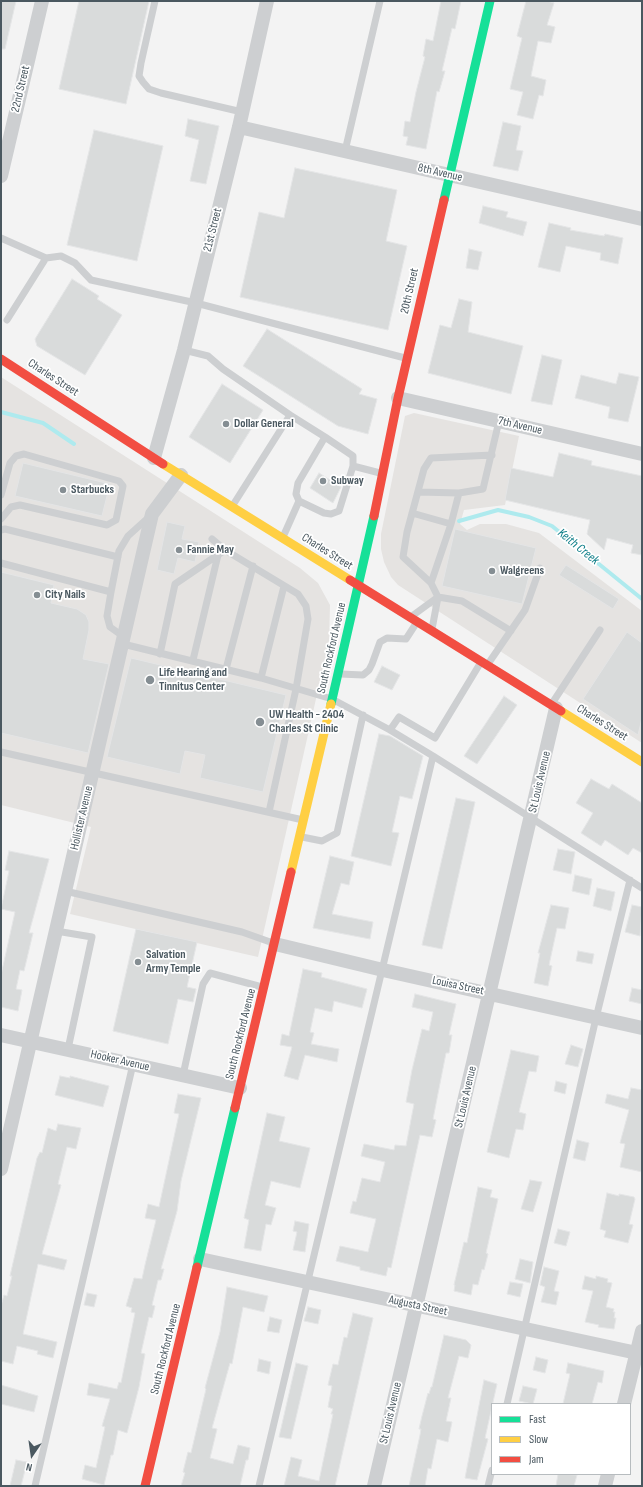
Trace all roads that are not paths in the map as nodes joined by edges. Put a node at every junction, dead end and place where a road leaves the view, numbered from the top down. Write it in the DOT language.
graph roads {
  1 [pos="42,1"];
  2 [pos="155,1"];
  3 [pos="267,1"];
  4 [pos="380,1"];
  5 [pos="490,1"];
  6 [pos="242,112"];
  7 [pos="239,127"];
  8 [pos="345,152"];
  9 [pos="449,175"];
  10 [pos="1,176"];
  11 [pos="642,219"];
  12 [pos="1,238"];
  13 [pos="46,258"];
  14 [pos="196,303"];
  15 [pos="7,320"];
  16 [pos="184,350"];
  17 [pos="407,358"];
  18 [pos="1,359"];
  19 [pos="398,398"];
  20 [pos="290,415"];
  21 [pos="500,421"];
  22 [pos="325,437"];
  23 [pos="642,454"];
  24 [pos="492,455"];
  25 [pos="154,458"];
  26 [pos="353,466"];
  27 [pos="382,473"];
  28 [pos="181,475"];
  29 [pos="419,492"];
  30 [pos="459,493"];
  31 [pos="1,496"];
  32 [pos="299,501"];
  33 [pos="232,506"];
  34 [pos="412,513"];
  35 [pos="152,514"];
  36 [pos="1,515"];
  37 [pos="1,520"];
  38 [pos="451,524"];
  39 [pos="1,530"];
  40 [pos="282,538"];
  41 [pos="212,540"];
  42 [pos="225,550"];
  43 [pos="218,555"];
  44 [pos="118,557"];
  45 [pos="1,563"];
  46 [pos="253,566"];
  47 [pos="540,568"];
  48 [pos="431,583"];
  49 [pos="284,586"];
  50 [pos="359,587"];
  51 [pos="111,592"];
  52 [pos="438,596"];
  53 [pos="414,620"];
  54 [pos="600,630"];
  55 [pos="432,631"];
  56 [pos="511,631"];
  57 [pos="123,640"];
  58 [pos="160,654"];
  59 [pos="193,660"];
  60 [pos="484,664"];
  61 [pos="226,669"];
  62 [pos="338,674"];
  63 [pos="261,678"];
  64 [pos="296,688"];
  65 [pos="332,699"];
  66 [pos="554,707"];
  67 [pos="363,715"];
  68 [pos="390,730"];
  69 [pos="1,752"];
  70 [pos="433,756"];
  71 [pos="642,762"];
  72 [pos="93,772"];
  73 [pos="269,812"];
  74 [pos="531,817"];
  75 [pos="303,820"];
  76 [pos="300,836"];
  77 [pos="630,880"];
  78 [pos="642,888"];
  79 [pos="65,891"];
  80 [pos="56,931"];
  81 [pos="275,944"];
  82 [pos="383,970"];
  83 [pos="264,987"];
  84 [pos="491,993"];
  85 [pos="596,1018"];
  86 [pos="642,1028"];
  87 [pos="1,1034"];
  88 [pos="30,1041"];
  89 [pos="68,1049"];
  90 [pos="133,1064"];
  91 [pos="183,1075"];
  92 [pos="240,1088"];
  93 [pos="1,1169"];
  94 [pos="200,1259"];
  95 [pos="307,1282"];
  96 [pos="416,1305"];
  97 [pos="524,1329"];
  98 [pos="642,1330"];
  99 [pos="636,1353"];
  100 [pos="507,1403"];
  101 [pos="624,1403"];
  102 [pos="491,1474"];
  103 [pos="608,1475"];
  104 [pos="35,1486"];
  105 [pos="145,1486"];
  106 [pos="259,1486"];
  107 [pos="374,1486"];
  108 [pos="488,1486"];
  109 [pos="605,1486"];
  1 -- 10 [label="street, 22nd Street"];
  2 -- 6 [label="lane"];
  3 -- 6 [label="street, 21st Street"];
  4 -- 8 [label="lane"];
  5 -- 9 [label="street, 20th Street"];
  6 -- 7 [label="street, 21st Street"];
  7 -- 8 [label="street, 8th Avenue"];
  7 -- 14 [label="street, 21st Street"];
  8 -- 9 [label="street, 8th Avenue"];
  9 -- 11 [label="street, 8th Avenue"];
  9 -- 17 [label="street, 20th Street"];
  12 -- 13 [label="lane"];
  13 -- 14 [label="lane"];
  13 -- 15 [label="lane"];
  14 -- 16 [label="street, 21st Street"];
  14 -- 17 [label="lane"];
  16 -- 20 [label="lane"];
  16 -- 25 [label="street, 21st Street"];
  17 -- 19 [label="street, 20th Street"];
  18 -- 25 [label="street, Charles Street"];
  19 -- 21 [label="street, 7th Avenue"];
  19 -- 27 [label="street, 20th Street"];
  20 -- 22 [label="lane"];
  20 -- 33 [label="lane"];
  21 -- 23 [label="street, 7th Avenue"];
  21 -- 24 [label="lane"];
  22 -- 26 [label="lane"];
  22 -- 32 [label="lane"];
  24 -- 29 [label="lane"];
  24 -- 30 [label="lane"];
  25 -- 28 [label="street, Charles Street"];
  26 -- 27 [label="lane"];
  26 -- 32 [label="lane"];
  27 -- 50 [label="street, 20th Street"];
  28 -- 33 [label="street, Charles Street"];
  28 -- 35 [label="street, Hollister Avenue"];
  29 -- 30 [label="lane"];
  29 -- 34 [label="lane"];
  30 -- 38 [label="lane"];
  31 -- 37 [label="lane"];
  32 -- 40 [label="lane"];
  33 -- 40 [label="street, Charles Street"];
  34 -- 38 [label="lane"];
  34 -- 48 [label="lane"];
  35 -- 44 [label="lane"];
  35 -- 57 [label="street, Hollister Avenue"];
  36 -- 37 [label="lane"];
  38 -- 48 [label="lane"];
  39 -- 44 [label="lane"];
  40 -- 50 [label="street, Charles Street"];
  41 -- 42 [label="lane"];
  42 -- 43 [label="lane"];
  42 -- 46 [label="lane"];
  43 -- 58 [label="lane"];
  43 -- 59 [label="lane"];
  44 -- 51 [label="lane"];
  45 -- 51 [label="lane"];
  46 -- 49 [label="lane"];
  46 -- 61 [label="lane"];
  47 -- 56 [label="lane"];
  48 -- 52 [label="lane"];
  49 -- 63 [label="lane"];
  49 -- 64 [label="lane"];
  50 -- 53 [label="street, Charles Street"];
  50 -- 62 [label="street, South Rockford Avenue"];
  51 -- 57 [label="lane"];
  52 -- 53 [label="lane"];
  52 -- 55 [label="lane"];
  52 -- 56 [label="lane"];
  53 -- 55 [label="street, Charles Street"];
  53 -- 62 [label="lane"];
  54 -- 66 [label="lane"];
  55 -- 60 [label="street, Charles Street"];
  56 -- 60 [label="lane"];
  57 -- 58 [label="lane"];
  57 -- 72 [label="street, Hollister Avenue"];
  58 -- 59 [label="lane"];
  59 -- 61 [label="lane"];
  60 -- 66 [label="street, Charles Street"];
  60 -- 68 [label="lane"];
  61 -- 63 [label="lane"];
  62 -- 65 [label="street, South Rockford Avenue"];
  63 -- 64 [label="lane"];
  64 -- 65 [label="lane"];
  64 -- 73 [label="lane"];
  65 -- 67 [label="lane"];
  65 -- 75 [label="street, South Rockford Avenue"];
  66 -- 71 [label="street, Charles Street"];
  66 -- 74 [label="street, St Louis Avenue"];
  67 -- 68 [label="lane"];
  67 -- 76 [label="lane"];
  68 -- 70 [label="lane"];
  69 -- 72 [label="lane"];
  70 -- 74 [label="lane"];
  70 -- 82 [label="lane"];
  72 -- 73 [label="lane"];
  72 -- 79 [label="street, Hollister Avenue"];
  73 -- 75 [label="lane"];
  74 -- 77 [label="lane"];
  74 -- 84 [label="street, St Louis Avenue"];
  75 -- 76 [label="street, South Rockford Avenue"];
  76 -- 81 [label="street, South Rockford Avenue"];
  77 -- 78 [label="lane"];
  77 -- 85 [label="lane"];
  79 -- 80 [label="street, Hollister Avenue"];
  79 -- 81 [label="lane"];
  80 -- 88 [label="street, Hollister Avenue"];
  80 -- 89 [label="lane"];
  81 -- 82 [label="street, Louisa Street"];
  81 -- 83 [label="street, South Rockford Avenue"];
  82 -- 84 [label="street, Louisa Street"];
  82 -- 95 [label="lane"];
  83 -- 91 [label="lane"];
  83 -- 92 [label="street, South Rockford Avenue"];
  84 -- 85 [label="street, Louisa Street"];
  84 -- 96 [label="street, St Louis Avenue"];
  85 -- 86 [label="street, Louisa Street"];
  85 -- 97 [label="lane"];
  87 -- 88 [label="street, Hooker Avenue"];
  88 -- 89 [label="street, Hooker Avenue"];
  88 -- 93 [label="street, Hollister Avenue"];
  89 -- 90 [label="street, Hooker Avenue"];
  90 -- 91 [label="street, Hooker Avenue"];
  90 -- 104 [label="lane"];
  91 -- 92 [label="street, Hooker Avenue"];
  92 -- 94 [label="street, South Rockford Avenue"];
  94 -- 95 [label="street, Augusta Street"];
  94 -- 105 [label="street, South Rockford Avenue"];
  95 -- 96 [label="street, Augusta Street"];
  95 -- 106 [label="lane"];
  96 -- 97 [label="street, Augusta Street"];
  96 -- 107 [label="street, St Louis Avenue"];
  97 -- 99 [label="street, Augusta Street"];
  97 -- 100 [label="lane"];
  98 -- 99 [label="street"];
  99 -- 101 [label="street"];
  102 -- 108 [label="lane"];
  103 -- 109 [label="street"];
}
